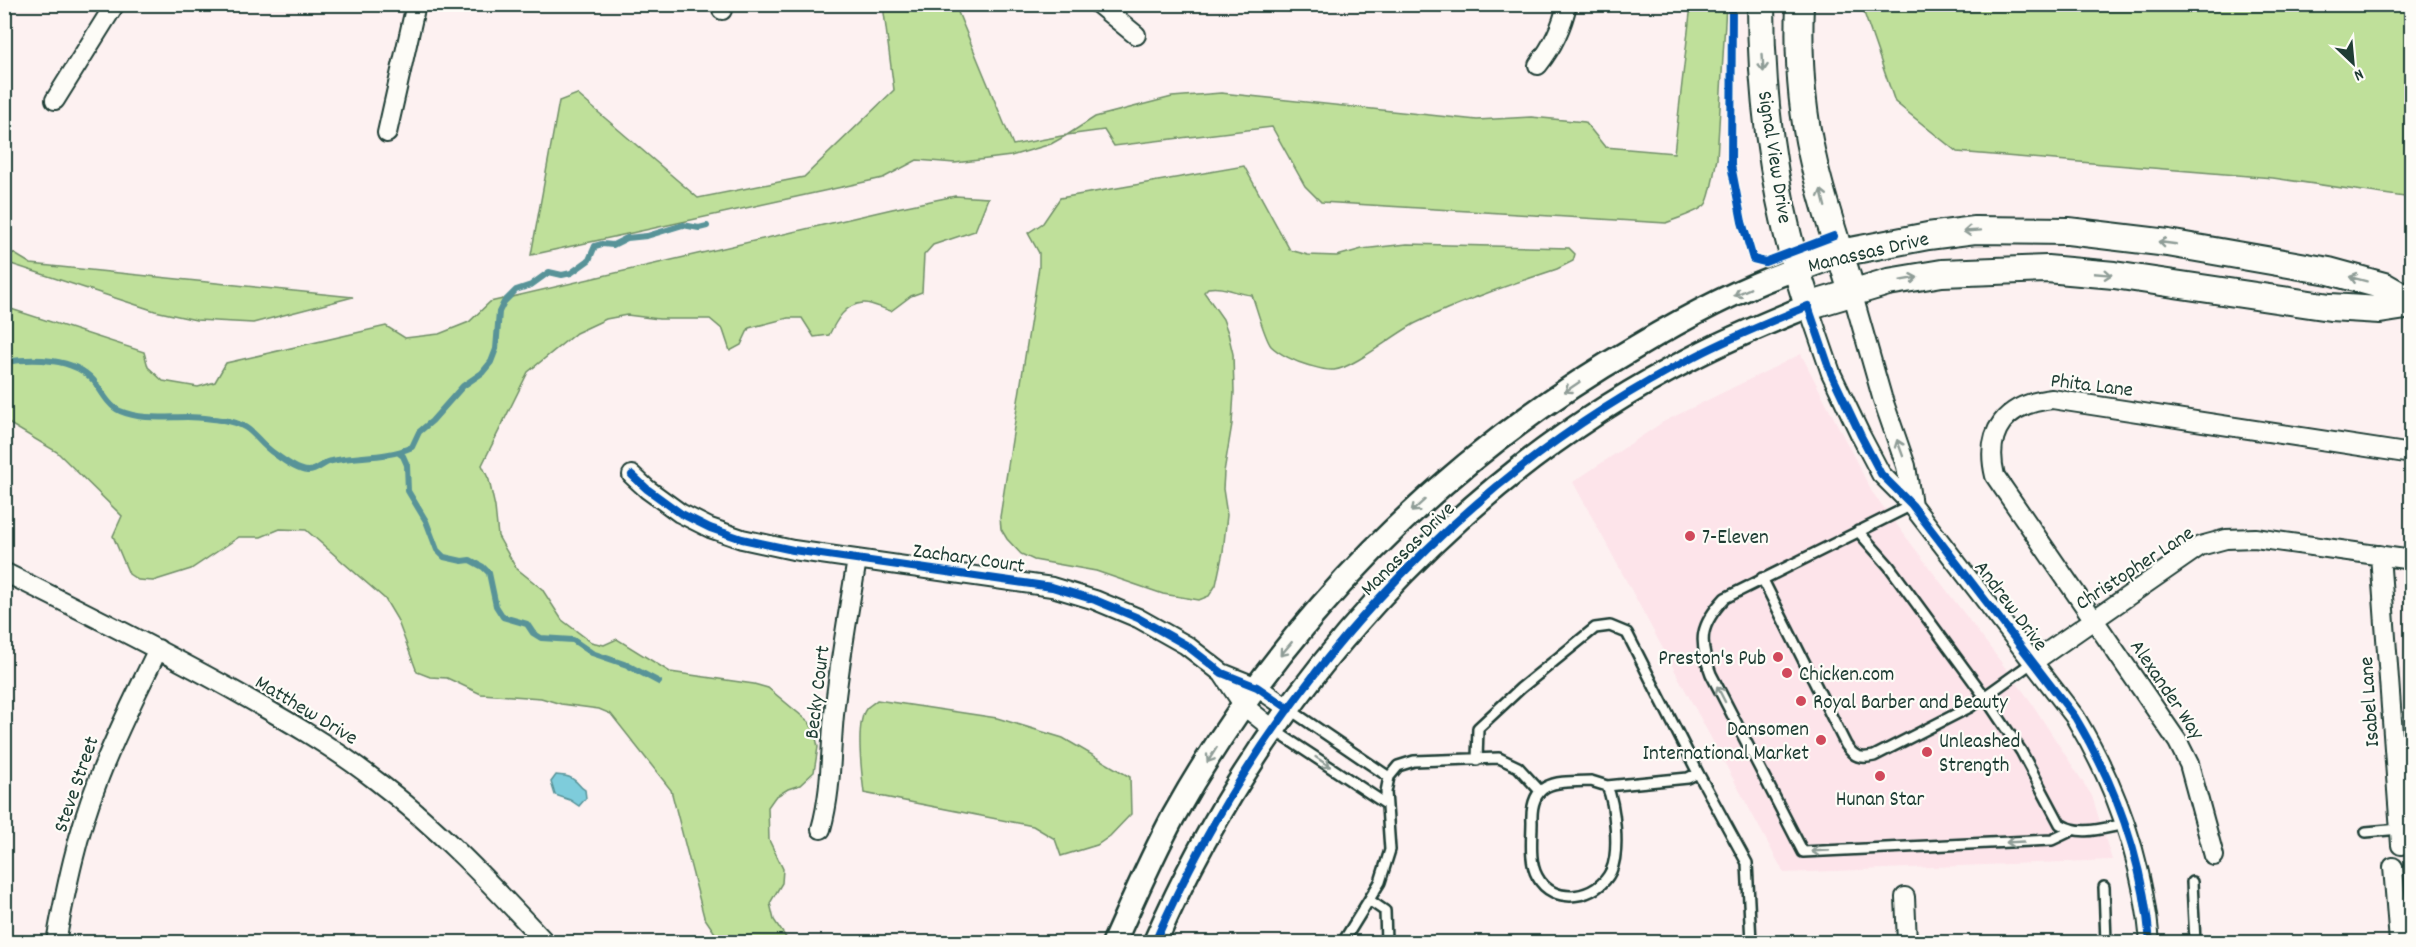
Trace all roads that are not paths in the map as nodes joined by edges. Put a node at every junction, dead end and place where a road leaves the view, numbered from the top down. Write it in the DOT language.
graph roads {
  1 [pos="114,4"];
  2 [pos="416,4"];
  3 [pos="1098,4"];
  4 [pos="1567,4"];
  5 [pos="1761,4"];
  6 [pos="1800,4"];
  7 [pos="1136,35"];
  8 [pos="1538,65"];
  9 [pos="55,99"];
  10 [pos="387,133"];
  11 [pos="1840,253"];
  12 [pos="1796,269"];
  13 [pos="1852,292"];
  14 [pos="2412,304"];
  15 [pos="1808,306"];
  16 [pos="2412,454"];
  17 [pos="632,475"];
  18 [pos="1912,505"];
  19 [pos="1858,531"];
  20 [pos="2380,555"];
  21 [pos="857,559"];
  22 [pos="2412,560"];
  23 [pos="4,572"];
  24 [pos="1762,578"];
  25 [pos="2094,620"];
  26 [pos="158,649"];
  27 [pos="2033,662"];
  28 [pos="1222,673"];
  29 [pos="1257,687"];
  30 [pos="1984,697"];
  31 [pos="1244,706"];
  32 [pos="1289,709"];
  33 [pos="1274,730"];
  34 [pos="1477,760"];
  35 [pos="1698,773"];
  36 [pos="1389,777"];
  37 [pos="1607,786"];
  38 [pos="1540,791"];
  39 [pos="1386,804"];
  40 [pos="2126,824"];
  41 [pos="821,829"];
  42 [pos="2071,831"];
  43 [pos="2366,832"];
  44 [pos="2401,837"];
  45 [pos="2214,856"];
  46 [pos="2393,867"];
  47 [pos="2192,882"];
  48 [pos="2104,887"];
  49 [pos="1905,897"];
  50 [pos="1369,900"];
  51 [pos="56,942"];
  52 [pos="545,942"];
  53 [pos="1114,942"];
  54 [pos="1155,942"];
  55 [pos="1343,942"];
  56 [pos="1386,942"];
  57 [pos="1751,942"];
  58 [pos="1907,942"];
  59 [pos="2106,942"];
  60 [pos="2150,942"];
  61 [pos="2195,942"];
  62 [pos="2399,942"];
  1 -- 9 [label="street"];
  2 -- 10 [label="street"];
  3 -- 7 [label="street"];
  4 -- 8 [label="street"];
  5 -- 12 [label="main road, Signal View Drive, one-way"];
  11 -- 6 [label="main road, Signal View Drive, one-way"];
  11 -- 12 [label="main road, Manassas Drive"];
  11 -- 13 [label="main road, Signal View Drive"];
  14 -- 11 [label="main road, Manassas Drive, one-way"];
  12 -- 15 [label="main road, Signal View Drive"];
  12 -- 29 [label="street, Manassas Drive, one-way"];
  13 -- 14 [label="main road, Manassas Drive, one-way"];
  13 -- 15 [label="main road, Manassas Drive"];
  18 -- 13 [label="street, Andrew Drive, one-way"];
  15 -- 18 [label="street, Andrew Drive"];
  15 -- 32 [label="street, Manassas Drive"];
  16 -- 25 [label="street, Phita Lane"];
  17 -- 21 [label="street, Zachary Court"];
  18 -- 19 [label="lane"];
  18 -- 27 [label="street, Andrew Drive"];
  19 -- 24 [label="lane"];
  19 -- 30 [label="lane"];
  20 -- 22 [label="street, Christopher Lane"];
  20 -- 25 [label="street, Christopher Lane"];
  20 -- 44 [label="street, Isabel Lane"];
  21 -- 28 [label="street, Zachary Court"];
  21 -- 41 [label="street, Becky Court"];
  23 -- 26 [label="street, Matthew Drive"];
  24 -- 30 [label="lane"];
  42 -- 24 [label="lane, one-way"];
  25 -- 27 [label="street, Christopher Lane"];
  25 -- 45 [label="street, Alexander Way"];
  26 -- 51 [label="street, Steve Street"];
  26 -- 52 [label="street, Matthew Drive"];
  27 -- 30 [label="lane"];
  27 -- 40 [label="street, Andrew Drive"];
  28 -- 29 [label="street, Zachary Court"];
  28 -- 31 [label="street, Zachary Court"];
  29 -- 31 [label="street, Manassas Drive"];
  29 -- 32 [label="street, Zachary Court"];
  30 -- 42 [label="lane"];
  31 -- 33 [label="street, Zachary Court"];
  31 -- 53 [label="street, Manassas Drive, one-way"];
  32 -- 33 [label="street, Manassas Drive"];
  32 -- 36 [label="lane"];
  33 -- 39 [label="lane, one-way"];
  33 -- 54 [label="street, Manassas Drive"];
  34 -- 35 [label="lane"];
  34 -- 36 [label="lane"];
  34 -- 38 [label="lane"];
  35 -- 37 [label="lane"];
  35 -- 57 [label="lane"];
  36 -- 39 [label="lane"];
  37 -- 38 [label="lane"];
  37 -- 38 [label="lane"];
  39 -- 50 [label="lane"];
  40 -- 42 [label="lane"];
  40 -- 60 [label="street, Andrew Drive"];
  43 -- 44 [label="lane"];
  46 -- 62 [label="street"];
  47 -- 61 [label="lane"];
  48 -- 59 [label="lane"];
  49 -- 58 [label="street"];
  50 -- 55 [label="lane"];
  50 -- 56 [label="lane"];
}
